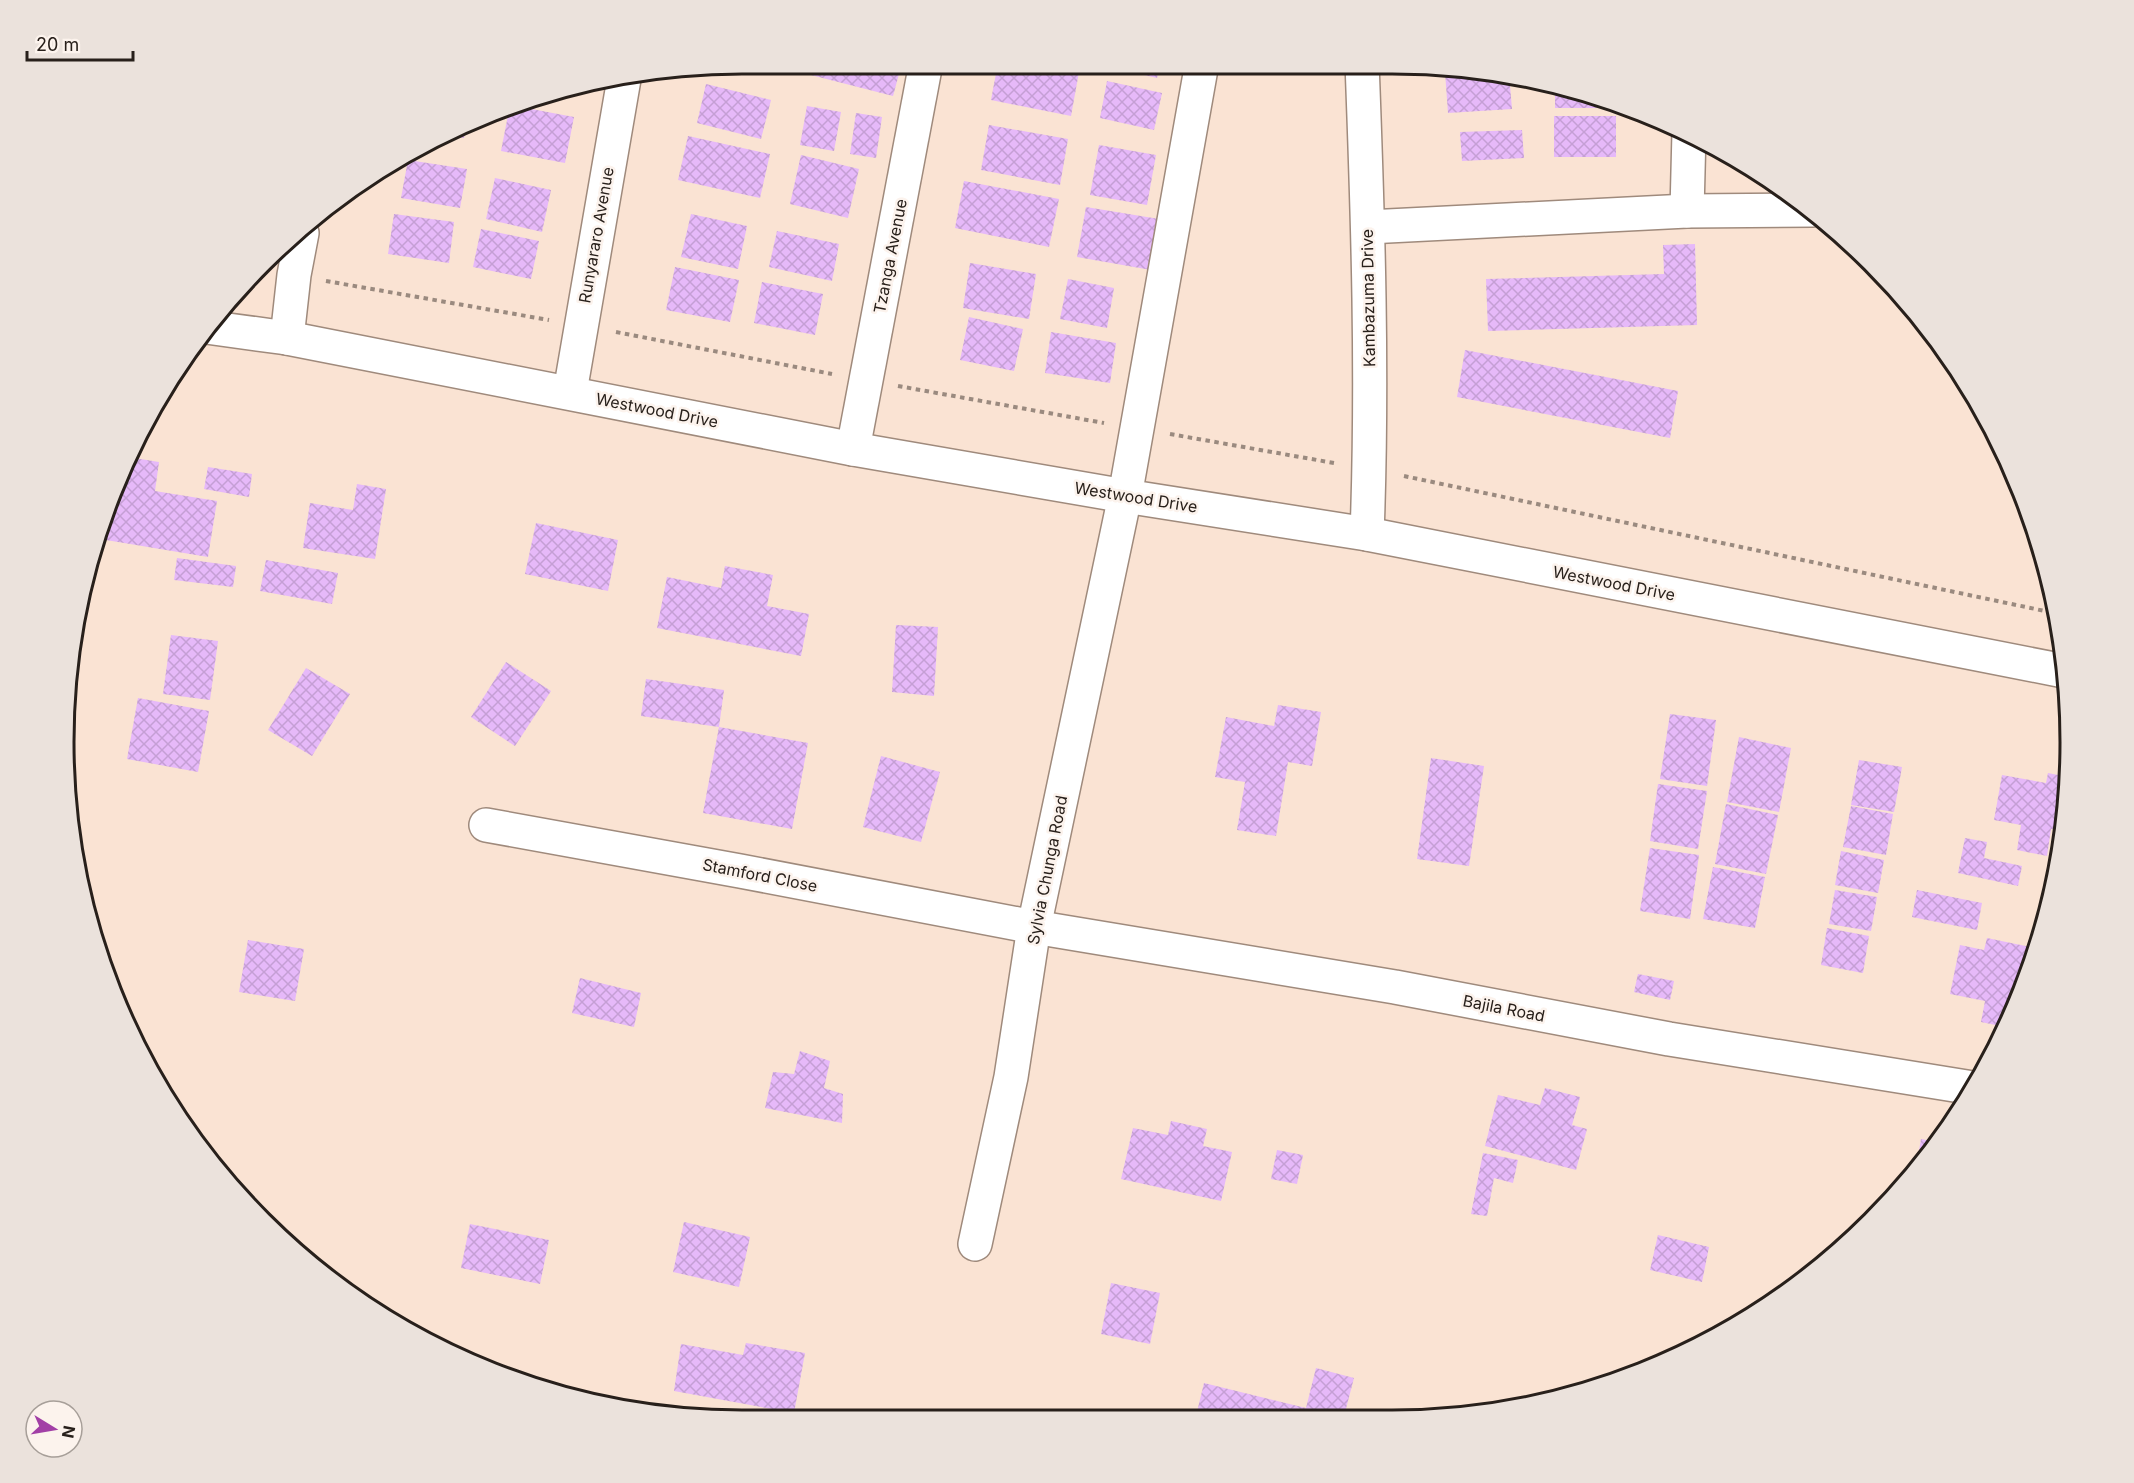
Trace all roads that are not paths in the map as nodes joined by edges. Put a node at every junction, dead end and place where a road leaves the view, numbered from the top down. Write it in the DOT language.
graph roads {
  1 [pos="924,74"];
  2 [pos="1200,74"];
  3 [pos="1362,74"];
  4 [pos="623,84"];
  5 [pos="1689,142"];
  6 [pos="1796,210"];
  7 [pos="1687,211"];
  8 [pos="1368,227"];
  9 [pos="301,239"];
  10 [pos="217,329"];
  11 [pos="287,338"];
  12 [pos="570,392"];
  13 [pos="853,449"];
  14 [pos="1125,496"];
  15 [pos="1367,534"];
  16 [pos="2056,670"];
  17 [pos="486,825"];
  18 [pos="1034,927"];
  19 [pos="1964,1087"];
  20 [pos="975,1244"];
  1 -- 13 [label="street, Tzanga Avenue"];
  2 -- 14 [label="street, Sylvia Chunga Road"];
  3 -- 8 [label="street, Kambazuma Drive"];
  4 -- 12 [label="street, Runyararo Avenue"];
  5 -- 7 [label="street"];
  6 -- 7 [label="street"];
  7 -- 8 [label="street"];
  8 -- 15 [label="street, Kambazuma Drive"];
  9 -- 11 [label="street"];
  10 -- 11 [label="street, Westwood Drive"];
  11 -- 12 [label="street, Westwood Drive"];
  12 -- 13 [label="street, Westwood Drive"];
  13 -- 14 [label="street, Westwood Drive"];
  14 -- 15 [label="street, Westwood Drive"];
  14 -- 18 [label="street, Sylvia Chunga Road"];
  15 -- 16 [label="street, Westwood Drive"];
  17 -- 18 [label="street, Stamford Close"];
  18 -- 19 [label="street, Bajila Road"];
  18 -- 20 [label="street, Sylvia Chunga Road"];
}
